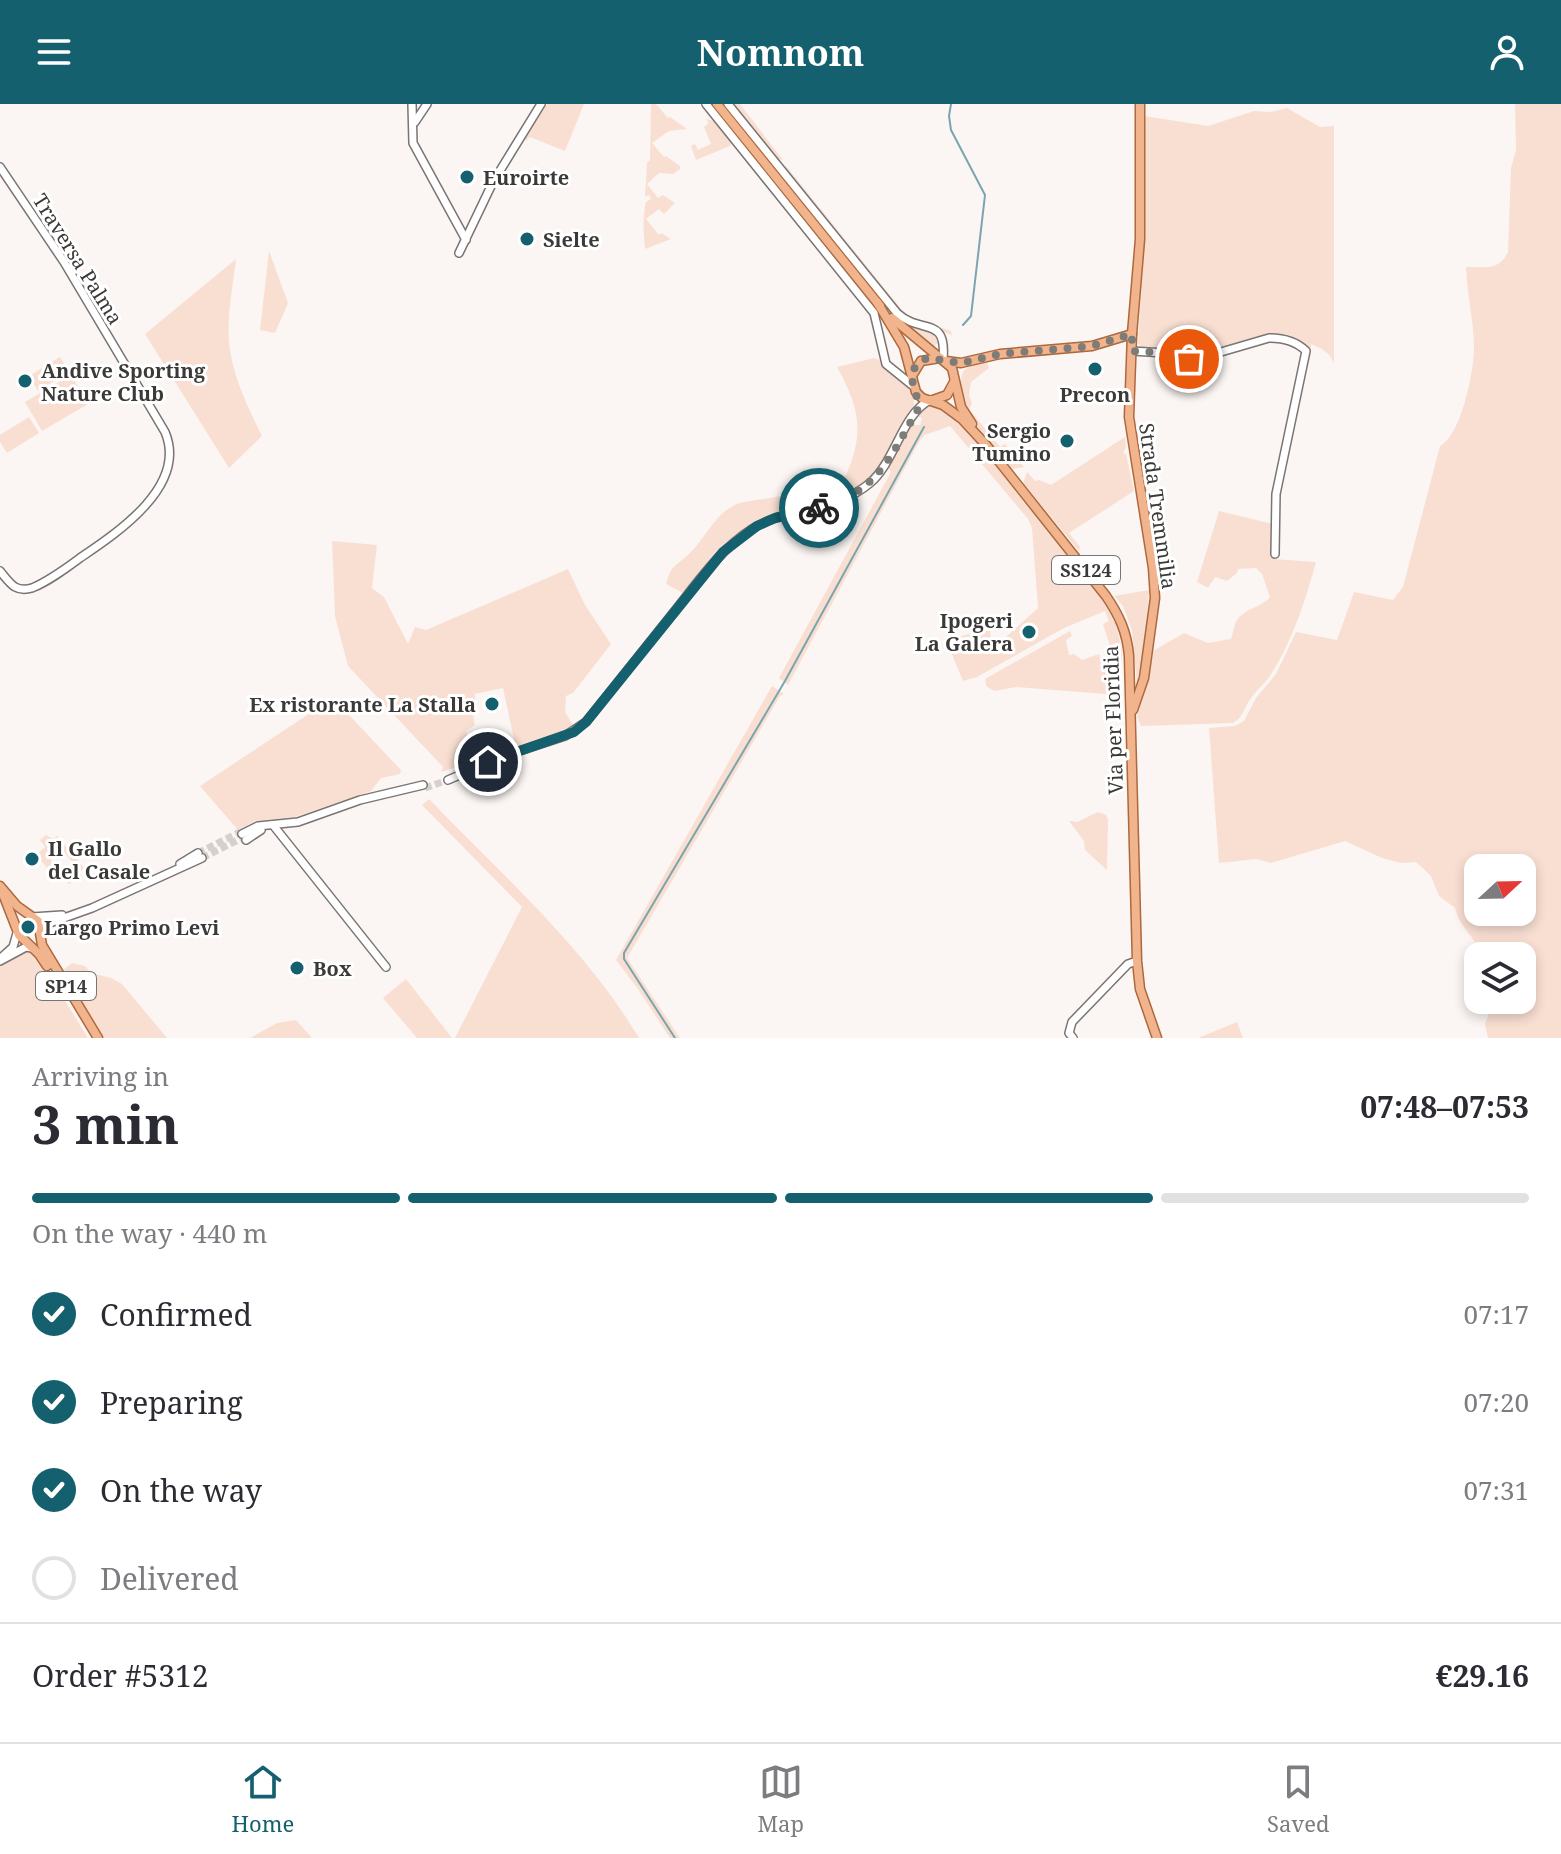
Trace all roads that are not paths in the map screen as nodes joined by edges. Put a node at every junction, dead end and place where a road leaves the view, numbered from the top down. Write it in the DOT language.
graph roads {
  1 [pos="412,104"];
  2 [pos="427,104"];
  3 [pos="541,104"];
  4 [pos="706,104"];
  5 [pos="717,104"];
  6 [pos="728,104"];
  7 [pos="1140,104"];
  8 [pos="414,124"];
  9 [pos="0,167"];
  10 [pos="466,240"];
  11 [pos="459,253"];
  12 [pos="877,302"];
  13 [pos="1132,334"];
  14 [pos="1132,351"];
  15 [pos="943,360"];
  16 [pos="970,360"];
  17 [pos="913,367"];
  18 [pos="894,372"];
  19 [pos="954,379"];
  20 [pos="913,386"];
  21 [pos="931,400"];
  22 [pos="918,409"];
  23 [pos="986,445"];
  24 [pos="1275,554"];
  25 [pos="0,571"];
  26 [pos="1130,718"];
  27 [pos="447,778"];
  28 [pos="424,786"];
  29 [pos="273,825"];
  30 [pos="243,836"];
  31 [pos="201,856"];
  32 [pos="0,886"];
  33 [pos="68,915"];
  34 [pos="32,917"];
  35 [pos="28,938"];
  36 [pos="0,960"];
  37 [pos="1137,961"];
  38 [pos="386,967"];
  39 [pos="92,1038"];
  40 [pos="98,1038"];
  41 [pos="1073,1038"];
  42 [pos="1157,1038"];
  1 -- 8 [label="street"];
  2 -- 8 [label="street"];
  3 -- 10 [label="street"];
  4 -- 18 [label="street"];
  5 -- 12 [label="main road"];
  6 -- 15 [label="street"];
  7 -- 13 [label="main road, Strada Tremmilia"];
  8 -- 10 [label="street"];
  9 -- 25 [label="street, Traversa Palma"];
  10 -- 11 [label="street"];
  12 -- 15 [label="main road"];
  12 -- 17 [label="main road"];
  13 -- 14 [label="main road, Strada Tremmilia"];
  13 -- 16 [label="main road"];
  14 -- 24 [label="street"];
  14 -- 26 [label="main road, Strada Tremmilia"];
  15 -- 16 [label="main road"];
  15 -- 17 [label="main road"];
  15 -- 19 [label="main road"];
  16 -- 19 [label="main road"];
  17 -- 18 [label="street"];
  17 -- 20 [label="main road"];
  18 -- 20 [label="street"];
  19 -- 21 [label="main road"];
  19 -- 23 [label="main road"];
  20 -- 21 [label="main road"];
  20 -- 22 [label="street"];
  21 -- 22 [label="street"];
  21 -- 23 [label="main road"];
  22 -- 27 [label="street"];
  23 -- 26 [label="main road, Via per Floridia / SS124"];
  26 -- 37 [label="main road, Via per Floridia"];
  28 -- 29 [label="street"];
  29 -- 30 [label="street"];
  29 -- 38 [label="street"];
  31 -- 33 [label="street"];
  32 -- 34 [label="main road"];
  32 -- 35 [label="main road"];
  33 -- 34 [label="street"];
  33 -- 35 [label="street"];
  34 -- 35 [label="main road"];
  34 -- 35 [label="main road"];
  35 -- 36 [label="street"];
  35 -- 36 [label="street"];
  35 -- 39 [label="main road, SP14"];
  35 -- 40 [label="main road, SP14"];
  37 -- 41 [label="street"];
  37 -- 42 [label="main road, Via per Floridia"];
}
